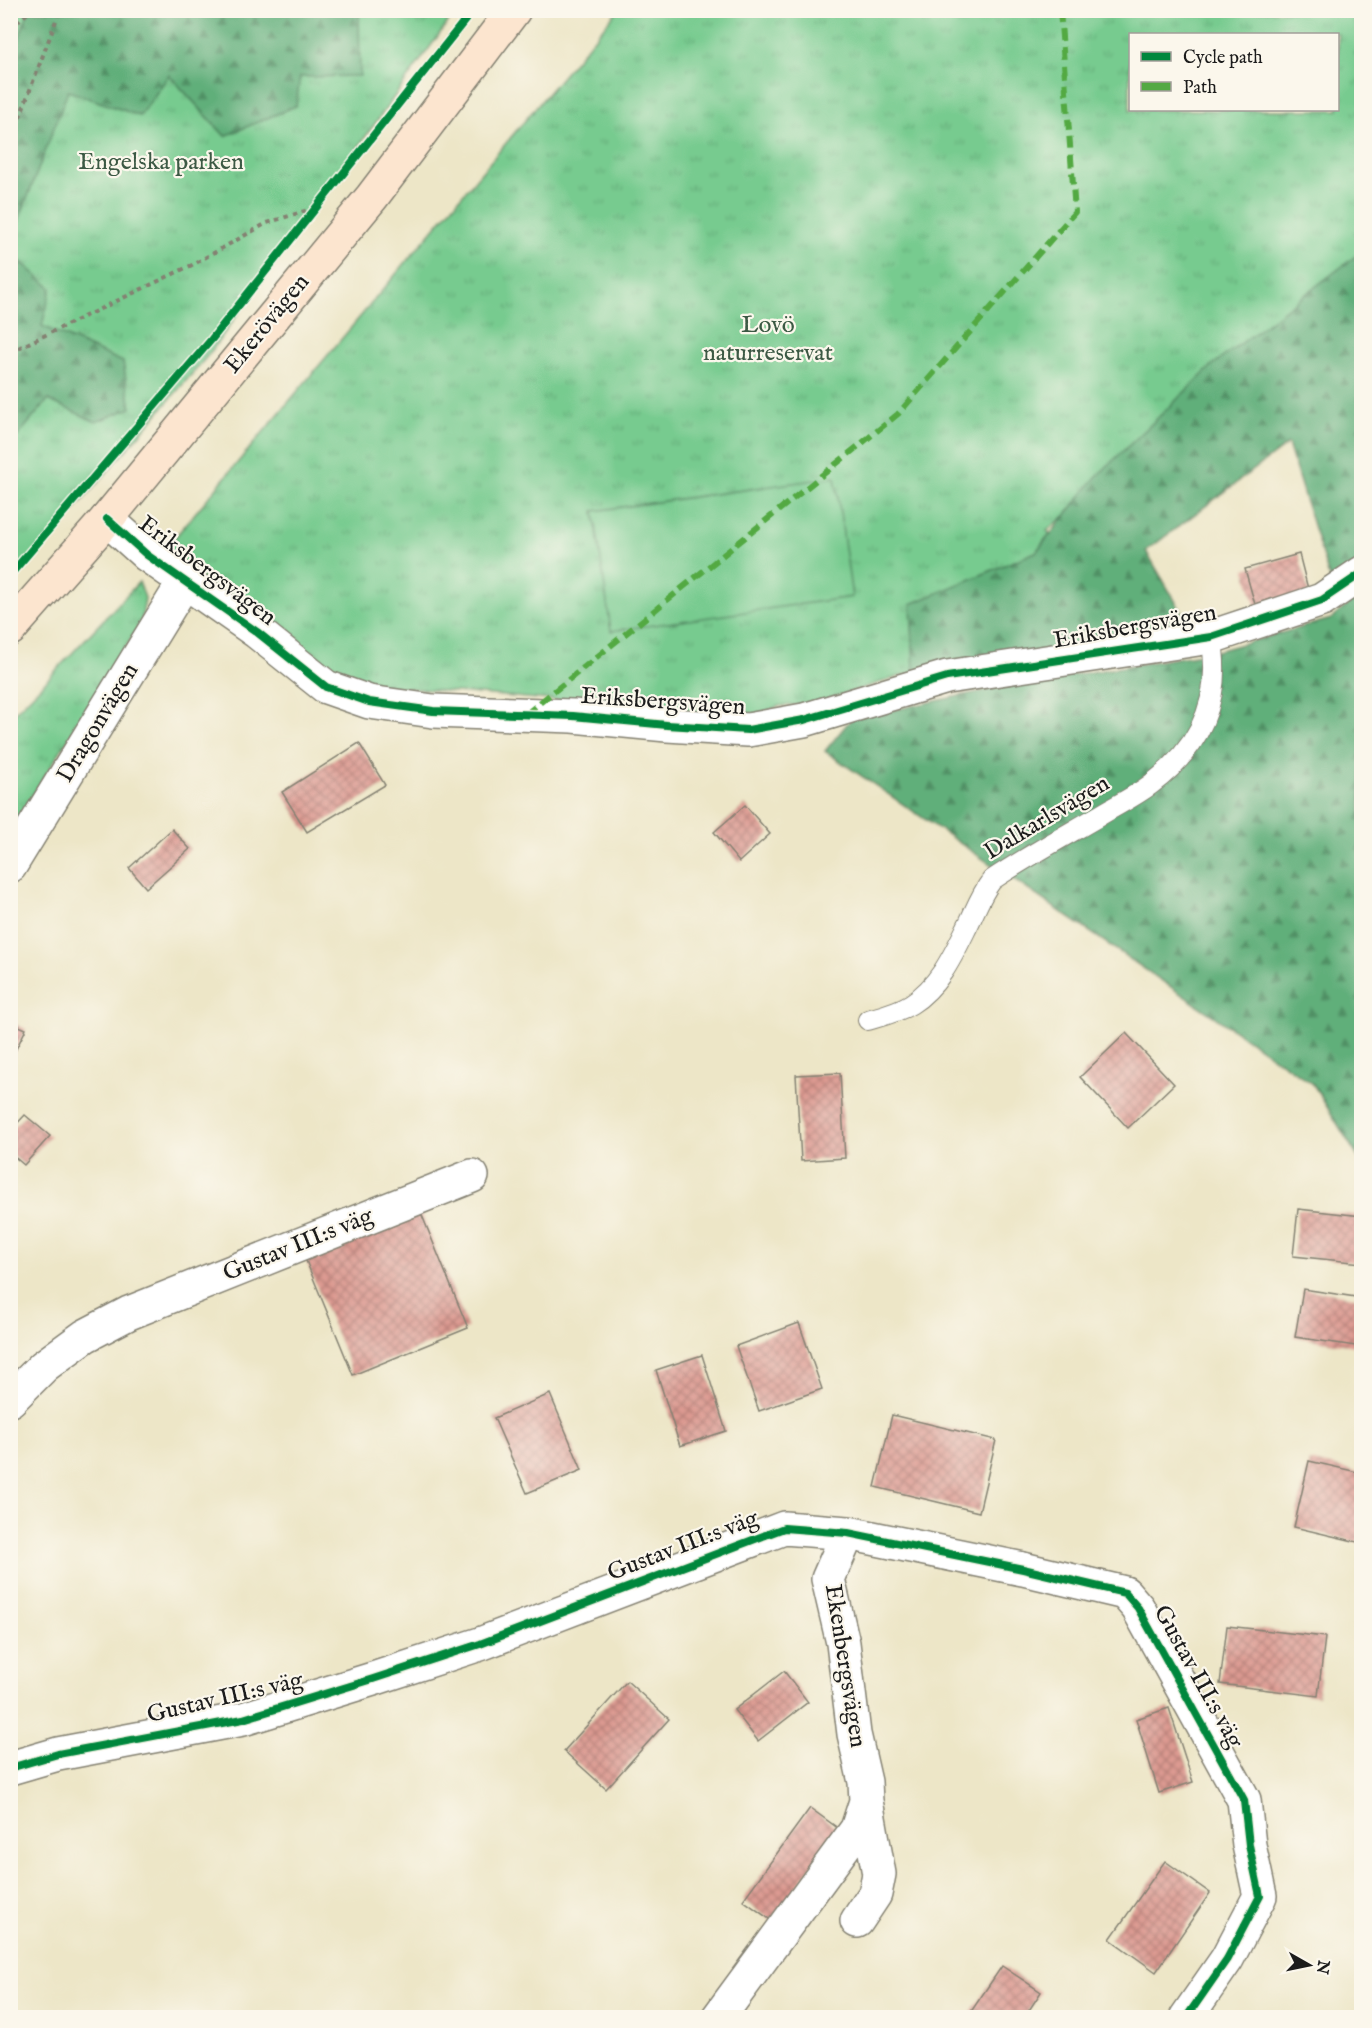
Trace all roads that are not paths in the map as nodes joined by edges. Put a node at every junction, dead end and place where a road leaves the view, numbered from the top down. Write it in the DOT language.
graph roads {
  1 [pos="514,10"];
  2 [pos="107,519"];
  3 [pos="1362,573"];
  4 [pos="185,581"];
  5 [pos="10,629"];
  6 [pos="1211,637"];
  7 [pos="10,866"];
  8 [pos="868,1020"];
  9 [pos="472,1176"];
  10 [pos="10,1400"];
  11 [pos="848,1533"];
  12 [pos="10,1768"];
  13 [pos="866,1801"];
  14 [pos="856,1921"];
  15 [pos="718,2018"];
  16 [pos="1186,2018"];
  1 -- 2 [label="main road, Ekerövägen"];
  2 -- 4 [label="street, Eriksbergsvägen"];
  2 -- 5 [label="main road, Ekerövägen"];
  3 -- 6 [label="street, Eriksbergsvägen"];
  4 -- 6 [label="street, Eriksbergsvägen"];
  4 -- 7 [label="street, Dragonvägen"];
  6 -- 8 [label="lane, Dalkarlsvägen"];
  9 -- 10 [label="street, Gustav III:s väg"];
  11 -- 12 [label="street, Gustav III:s väg"];
  11 -- 13 [label="street, Ekenbergsvägen"];
  11 -- 16 [label="street, Gustav III:s väg"];
  13 -- 14 [label="street, Ekenbergsvägen"];
  13 -- 15 [label="street, Ekenbergsvägen"];
}
